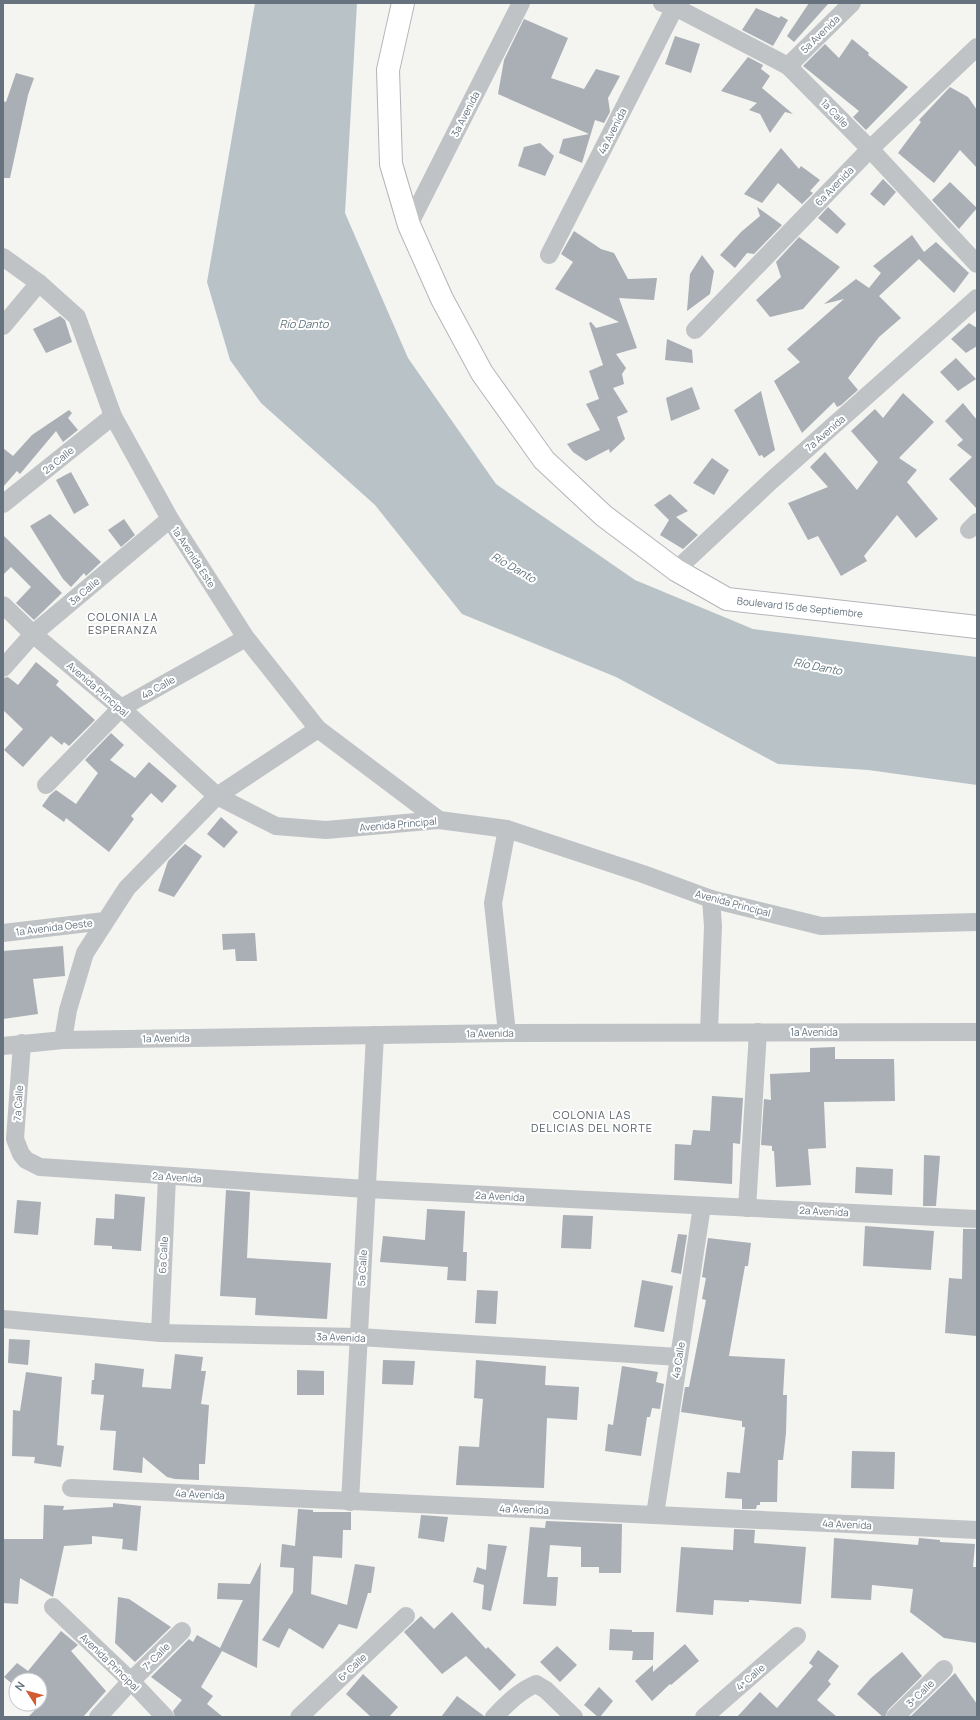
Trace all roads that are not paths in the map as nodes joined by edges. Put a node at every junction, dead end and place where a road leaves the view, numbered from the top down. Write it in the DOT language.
graph roads {
  1 [pos="403,3"];
  2 [pos="521,3"];
  3 [pos="852,3"];
  4 [pos="669,5"];
  5 [pos="977,47"];
  6 [pos="788,66"];
  7 [pos="870,149"];
  8 [pos="409,225"];
  9 [pos="548,255"];
  10 [pos="3,257"];
  11 [pos="977,264"];
  12 [pos="39,283"];
  13 [pos="975,305"];
  14 [pos="3,326"];
  15 [pos="696,330"];
  16 [pos="113,416"];
  17 [pos="3,504"];
  18 [pos="170,519"];
  19 [pos="676,570"];
  20 [pos="3,605"];
  21 [pos="977,627"];
  22 [pos="33,634"];
  23 [pos="246,638"];
  24 [pos="3,668"];
  25 [pos="121,708"];
  26 [pos="318,729"];
  27 [pos="46,785"];
  28 [pos="217,796"];
  29 [pos="439,820"];
  30 [pos="507,829"];
  31 [pos="711,899"];
  32 [pos="105,921"];
  33 [pos="977,922"];
  34 [pos="3,933"];
  35 [pos="710,1032"];
  36 [pos="758,1032"];
  37 [pos="977,1032"];
  38 [pos="506,1033"];
  39 [pos="375,1035"];
  40 [pos="63,1040"];
  41 [pos="22,1043"];
  42 [pos="3,1046"];
  43 [pos="26,1160"];
  44 [pos="167,1177"];
  45 [pos="366,1189"];
  46 [pos="702,1206"];
  47 [pos="747,1208"];
  48 [pos="977,1218"];
  49 [pos="3,1319"];
  50 [pos="160,1333"];
  51 [pos="359,1337"];
  52 [pos="679,1357"];
  53 [pos="70,1488"];
  54 [pos="350,1502"];
  55 [pos="655,1515"];
  56 [pos="977,1530"];
  57 [pos="53,1607"];
  58 [pos="406,1616"];
  59 [pos="182,1631"];
  60 [pos="797,1636"];
  61 [pos="944,1669"];
  62 [pos="131,1681"];
  63 [pos="98,1717"];
  64 [pos="165,1717"];
  65 [pos="299,1717"];
  66 [pos="494,1717"];
  67 [pos="574,1717"];
  68 [pos="704,1717"];
  69 [pos="895,1717"];
  1 -- 8 [label="street, Boulevard 15 de Septiembre"];
  2 -- 8 [label="street, 3a Avenida"];
  3 -- 6 [label="street, 5a Avenida"];
  4 -- 6 [label="street, 1a Calle"];
  4 -- 9 [label="street, 4a Avenida"];
  5 -- 7 [label="street, 6a Avenida"];
  6 -- 7 [label="street, 1a Calle"];
  7 -- 11 [label="street, 1a Calle"];
  7 -- 15 [label="street, 6a Avenida"];
  8 -- 19 [label="street, Boulevard 15 de Septiembre"];
  10 -- 12 [label="street, 1a Avenida Este"];
  12 -- 14 [label="street"];
  12 -- 16 [label="street, 1a Avenida Este"];
  13 -- 19 [label="street, 7a Avenida"];
  16 -- 17 [label="street, 2a Calle"];
  16 -- 18 [label="street, 1a Avenida Este"];
  18 -- 22 [label="street, 3a Calle"];
  18 -- 23 [label="street, 1a Avenida Este"];
  19 -- 21 [label="street, Boulevard 15 de Septiembre"];
  20 -- 22 [label="street, Avenida Principal"];
  22 -- 24 [label="street, 3a Calle"];
  22 -- 25 [label="street, Avenida Principal"];
  23 -- 25 [label="street, 4a Calle"];
  23 -- 26 [label="street, 1a Avenida Este"];
  25 -- 27 [label="street, 4a Calle"];
  25 -- 28 [label="street, Avenida Principal"];
  26 -- 28 [label="street"];
  26 -- 29 [label="street, 1a Avenida Este"];
  28 -- 29 [label="street, Avenida Principal"];
  28 -- 32 [label="street"];
  29 -- 30 [label="street, Avenida Principal"];
  30 -- 31 [label="street, Avenida Principal"];
  30 -- 38 [label="street"];
  31 -- 33 [label="street, Avenida Principal"];
  31 -- 35 [label="street"];
  32 -- 34 [label="street, 1a Avenida Oeste"];
  32 -- 40 [label="street"];
  35 -- 36 [label="street, 1a Avenida"];
  35 -- 38 [label="street, 1a Avenida"];
  36 -- 37 [label="street, 1a Avenida"];
  36 -- 47 [label="street"];
  38 -- 39 [label="street, 1a Avenida"];
  39 -- 40 [label="street, 1a Avenida"];
  39 -- 45 [label="street, 5a Calle"];
  40 -- 41 [label="street, 1a Avenida"];
  41 -- 42 [label="street, 1a Avenida"];
  41 -- 43 [label="street, 7a Calle"];
  43 -- 44 [label="street, 2a Avenida"];
  44 -- 45 [label="street, 2a Avenida"];
  44 -- 50 [label="street, 6a Calle"];
  45 -- 46 [label="street, 2a Avenida"];
  45 -- 51 [label="street, 5a Calle"];
  46 -- 47 [label="street, 2a Avenida"];
  46 -- 52 [label="street, 4a Calle"];
  47 -- 48 [label="street, 2a Avenida"];
  49 -- 50 [label="street, 3a Avenida"];
  50 -- 51 [label="street, 3a Avenida"];
  51 -- 52 [label="street, 3a Avenida"];
  51 -- 54 [label="street, 5a Calle"];
  52 -- 55 [label="street, 4a Calle"];
  53 -- 54 [label="street, 4a Avenida"];
  54 -- 55 [label="street, 4a Avenida"];
  55 -- 56 [label="street, 4a Avenida"];
  57 -- 62 [label="street, Avenida Principal"];
  58 -- 65 [label="street, 6ª Calle"];
  59 -- 62 [label="street, 7ª Calle"];
  60 -- 68 [label="street, 4ª Calle"];
  61 -- 69 [label="street, 3ª Calle"];
  62 -- 63 [label="street, 7ª Calle"];
  62 -- 64 [label="street, Avenida Principal"];
  66 -- 67 [label="street"];
}
